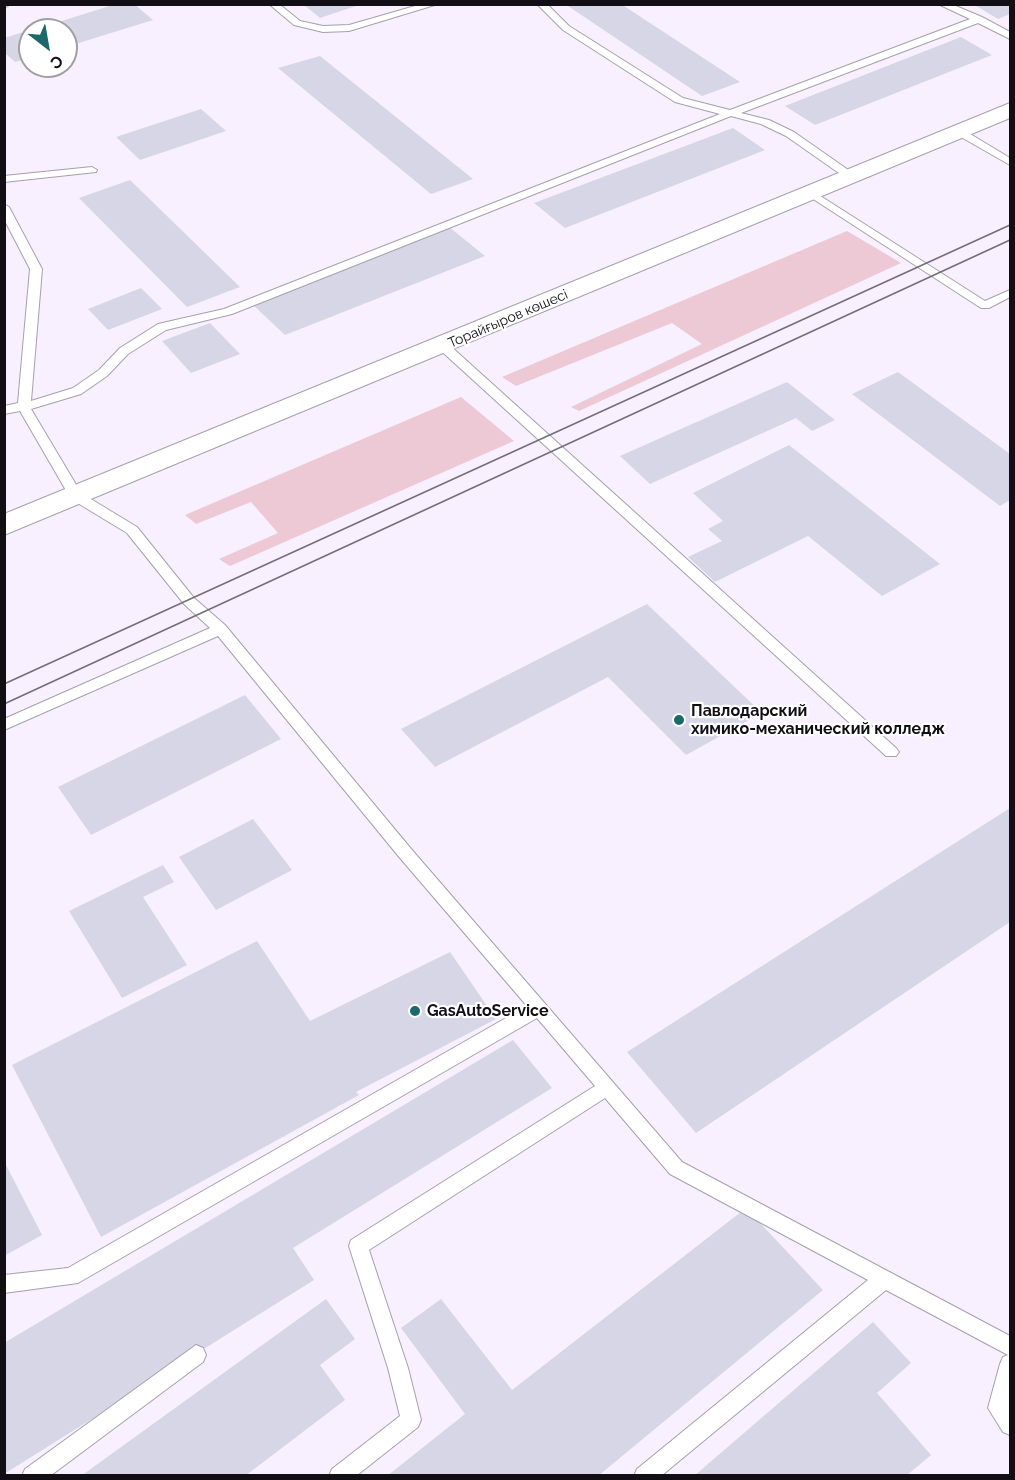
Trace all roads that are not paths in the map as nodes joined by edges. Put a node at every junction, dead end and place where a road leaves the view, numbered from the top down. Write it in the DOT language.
graph roads {
  1 [pos="273,4"];
  2 [pos="434,4"];
  3 [pos="541,4"];
  4 [pos="946,5"];
  5 [pos="979,19"];
  6 [pos="1011,36"];
  7 [pos="1011,110"];
  8 [pos="728,114"];
  9 [pos="958,131"];
  10 [pos="1011,162"];
  11 [pos="92,170"];
  12 [pos="850,176"];
  13 [pos="4,179"];
  14 [pos="811,193"];
  15 [pos="4,207"];
  16 [pos="1011,293"];
  17 [pos="442,346"];
  18 [pos="24,408"];
  19 [pos="4,410"];
  20 [pos="76,496"];
  21 [pos="4,525"];
  22 [pos="220,629"];
  23 [pos="4,725"];
  24 [pos="891,752"];
  25 [pos="539,1008"];
  26 [pos="608,1087"];
  27 [pos="886,1278"];
  28 [pos="4,1284"];
  29 [pos="1011,1346"];
  30 [pos="196,1354"];
  31 [pos="1011,1364"];
  32 [pos="1011,1425"];
  33 [pos="32,1476"];
  34 [pos="339,1476"];
  35 [pos="644,1476"];
  1 -- 2 [label="lane"];
  3 -- 8 [label="lane"];
  4 -- 5 [label="lane"];
  5 -- 6 [label="lane"];
  5 -- 8 [label="lane"];
  7 -- 9 [label="main road, Торайғыров көшесі"];
  8 -- 12 [label="lane"];
  8 -- 18 [label="lane"];
  9 -- 10 [label="lane"];
  9 -- 12 [label="main road, Торайғыров көшесі"];
  11 -- 13 [label="lane"];
  12 -- 14 [label="main road, Торайғыров көшесі"];
  14 -- 16 [label="lane"];
  14 -- 17 [label="main road, Торайғыров көшесі"];
  15 -- 18 [label="lane"];
  17 -- 20 [label="main road, Торайғыров көшесі"];
  17 -- 24 [label="lane"];
  18 -- 19 [label="lane"];
  18 -- 20 [label="lane"];
  20 -- 21 [label="main road, Торайғыров көшесі"];
  20 -- 22 [label="lane"];
  22 -- 23 [label="lane"];
  22 -- 25 [label="lane"];
  25 -- 26 [label="lane"];
  25 -- 28 [label="lane"];
  26 -- 27 [label="lane"];
  26 -- 34 [label="lane"];
  27 -- 29 [label="lane"];
  27 -- 35 [label="lane"];
  30 -- 33 [label="lane"];
  31 -- 32 [label="lane"];
}
